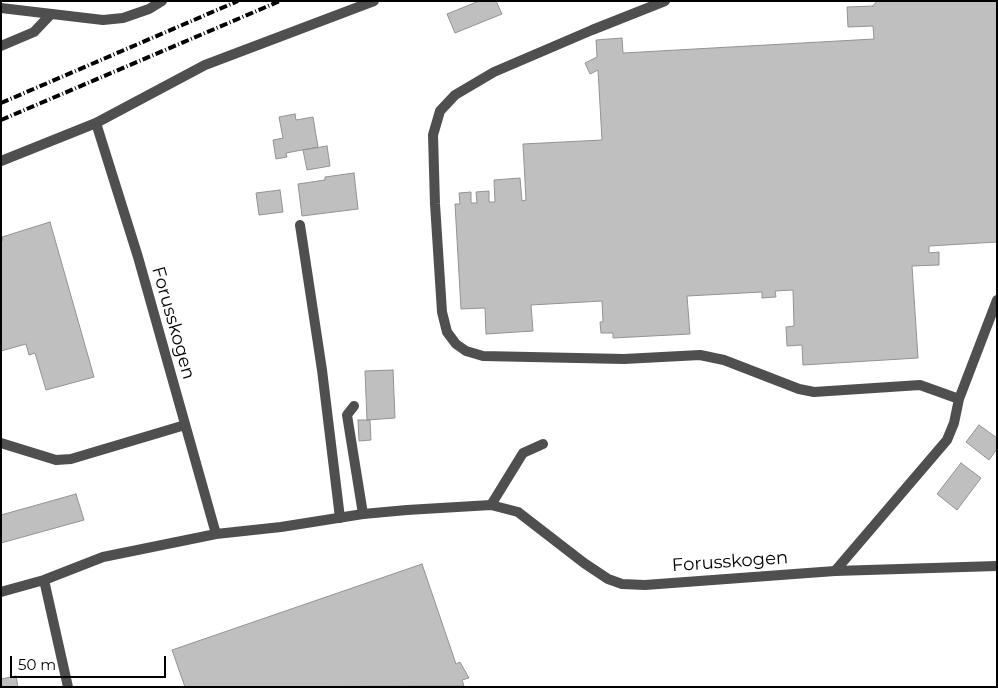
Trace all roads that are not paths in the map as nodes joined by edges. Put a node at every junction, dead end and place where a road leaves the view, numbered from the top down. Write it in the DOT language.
graph roads {
  1 [pos="162,1"];
  2 [pos="374,1"];
  3 [pos="665,1"];
  4 [pos="1,8"];
  5 [pos="51,14"];
  6 [pos="1,46"];
  7 [pos="96,123"];
  8 [pos="1,160"];
  9 [pos="300,225"];
  10 [pos="997,300"];
  11 [pos="959,399"];
  12 [pos="354,406"];
  13 [pos="185,425"];
  14 [pos="1,443"];
  15 [pos="543,444"];
  16 [pos="491,505"];
  17 [pos="363,514"];
  18 [pos="340,518"];
  19 [pos="216,534"];
  20 [pos="997,566"];
  21 [pos="835,571"];
  22 [pos="44,580"];
  23 [pos="1,592"];
  24 [pos="68,687"];
  1 -- 5 [label="street"];
  2 -- 7 [label="street"];
  3 -- 11 [label="street"];
  4 -- 5 [label="street"];
  5 -- 6 [label="street"];
  7 -- 8 [label="street"];
  7 -- 13 [label="street, Forusskogen"];
  9 -- 18 [label="street"];
  10 -- 11 [label="street"];
  11 -- 21 [label="street"];
  12 -- 17 [label="street"];
  13 -- 14 [label="street"];
  13 -- 19 [label="street, Forusskogen"];
  15 -- 16 [label="street"];
  16 -- 17 [label="street, Forusskogen"];
  16 -- 21 [label="street, Forusskogen"];
  17 -- 18 [label="street, Forusskogen"];
  18 -- 19 [label="street, Forusskogen"];
  19 -- 22 [label="street, Forusskogen"];
  20 -- 21 [label="street, Forusskogen"];
  22 -- 23 [label="street, Forusskogen"];
  22 -- 24 [label="street"];
}
